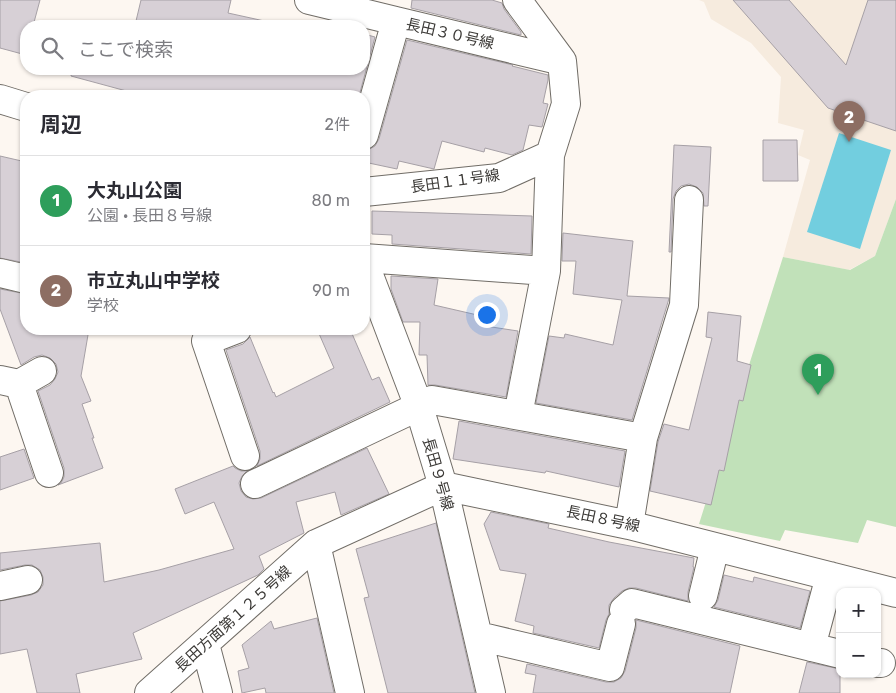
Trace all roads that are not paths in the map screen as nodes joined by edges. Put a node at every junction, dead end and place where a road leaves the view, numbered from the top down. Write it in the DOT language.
graph roads {
  1 [pos="309,0"];
  2 [pos="517,0"];
  3 [pos="396,21"];
  4 [pos="562,61"];
  5 [pos="0,99"];
  6 [pos="20,104"];
  7 [pos="370,114"];
  8 [pos="550,155"];
  9 [pos="370,191"];
  10 [pos="689,200"];
  11 [pos="370,268"];
  12 [pos="546,272"];
  13 [pos="0,273"];
  14 [pos="20,278"];
  15 [pos="370,281"];
  16 [pos="223,335"];
  17 [pos="20,379"];
  18 [pos="419,407"];
  19 [pos="518,415"];
  20 [pos="643,438"];
  21 [pos="245,456"];
  22 [pos="49,473"];
  23 [pos="255,484"];
  24 [pos="443,486"];
  25 [pos="629,524"];
  26 [pos="316,544"];
  27 [pos="714,547"];
  28 [pos="830,576"];
  29 [pos="28,580"];
  30 [pos="0,586"];
  31 [pos="896,593"];
  32 [pos="703,596"];
  33 [pos="478,636"];
  34 [pos="205,644"];
  35 [pos="811,647"];
  36 [pos="836,653"];
  37 [pos="149,693"];
  38 [pos="218,693"];
  39 [pos="350,693"];
  40 [pos="491,693"];
  1 -- 3 [label="street"];
  2 -- 4 [label="street"];
  3 -- 4 [label="street, 長田３０号線"];
  3 -- 7 [label="street, 長田３０号線"];
  4 -- 8 [label="street"];
  5 -- 6 [label="street"];
  8 -- 9 [label="street, 長田１１号線"];
  8 -- 12 [label="street"];
  10 -- 20 [label="street"];
  11 -- 12 [label="street"];
  12 -- 19 [label="street"];
  13 -- 14 [label="street"];
  15 -- 18 [label="street, 長田９号線"];
  16 -- 21 [label="street"];
  17 -- 22 [label="street"];
  18 -- 19 [label="street"];
  18 -- 23 [label="street"];
  18 -- 24 [label="street, 長田９号線"];
  19 -- 20 [label="street"];
  20 -- 25 [label="street"];
  24 -- 25 [label="street, 長田８号線"];
  24 -- 26 [label="street"];
  24 -- 33 [label="street, 長田９号線"];
  25 -- 27 [label="street, 長田８号線"];
  26 -- 34 [label="street, 長田方面第１２５号線"];
  26 -- 39 [label="street"];
  27 -- 28 [label="street, 長田８号線"];
  27 -- 32 [label="street"];
  28 -- 31 [label="street, 長田８号線"];
  28 -- 35 [label="street"];
  29 -- 30 [label="street"];
  33 -- 35 [label="street"];
  33 -- 40 [label="street, 長田９号線"];
  34 -- 37 [label="street, 長田方面第１２５号線"];
  34 -- 38 [label="street"];
  35 -- 36 [label="street"];
}
